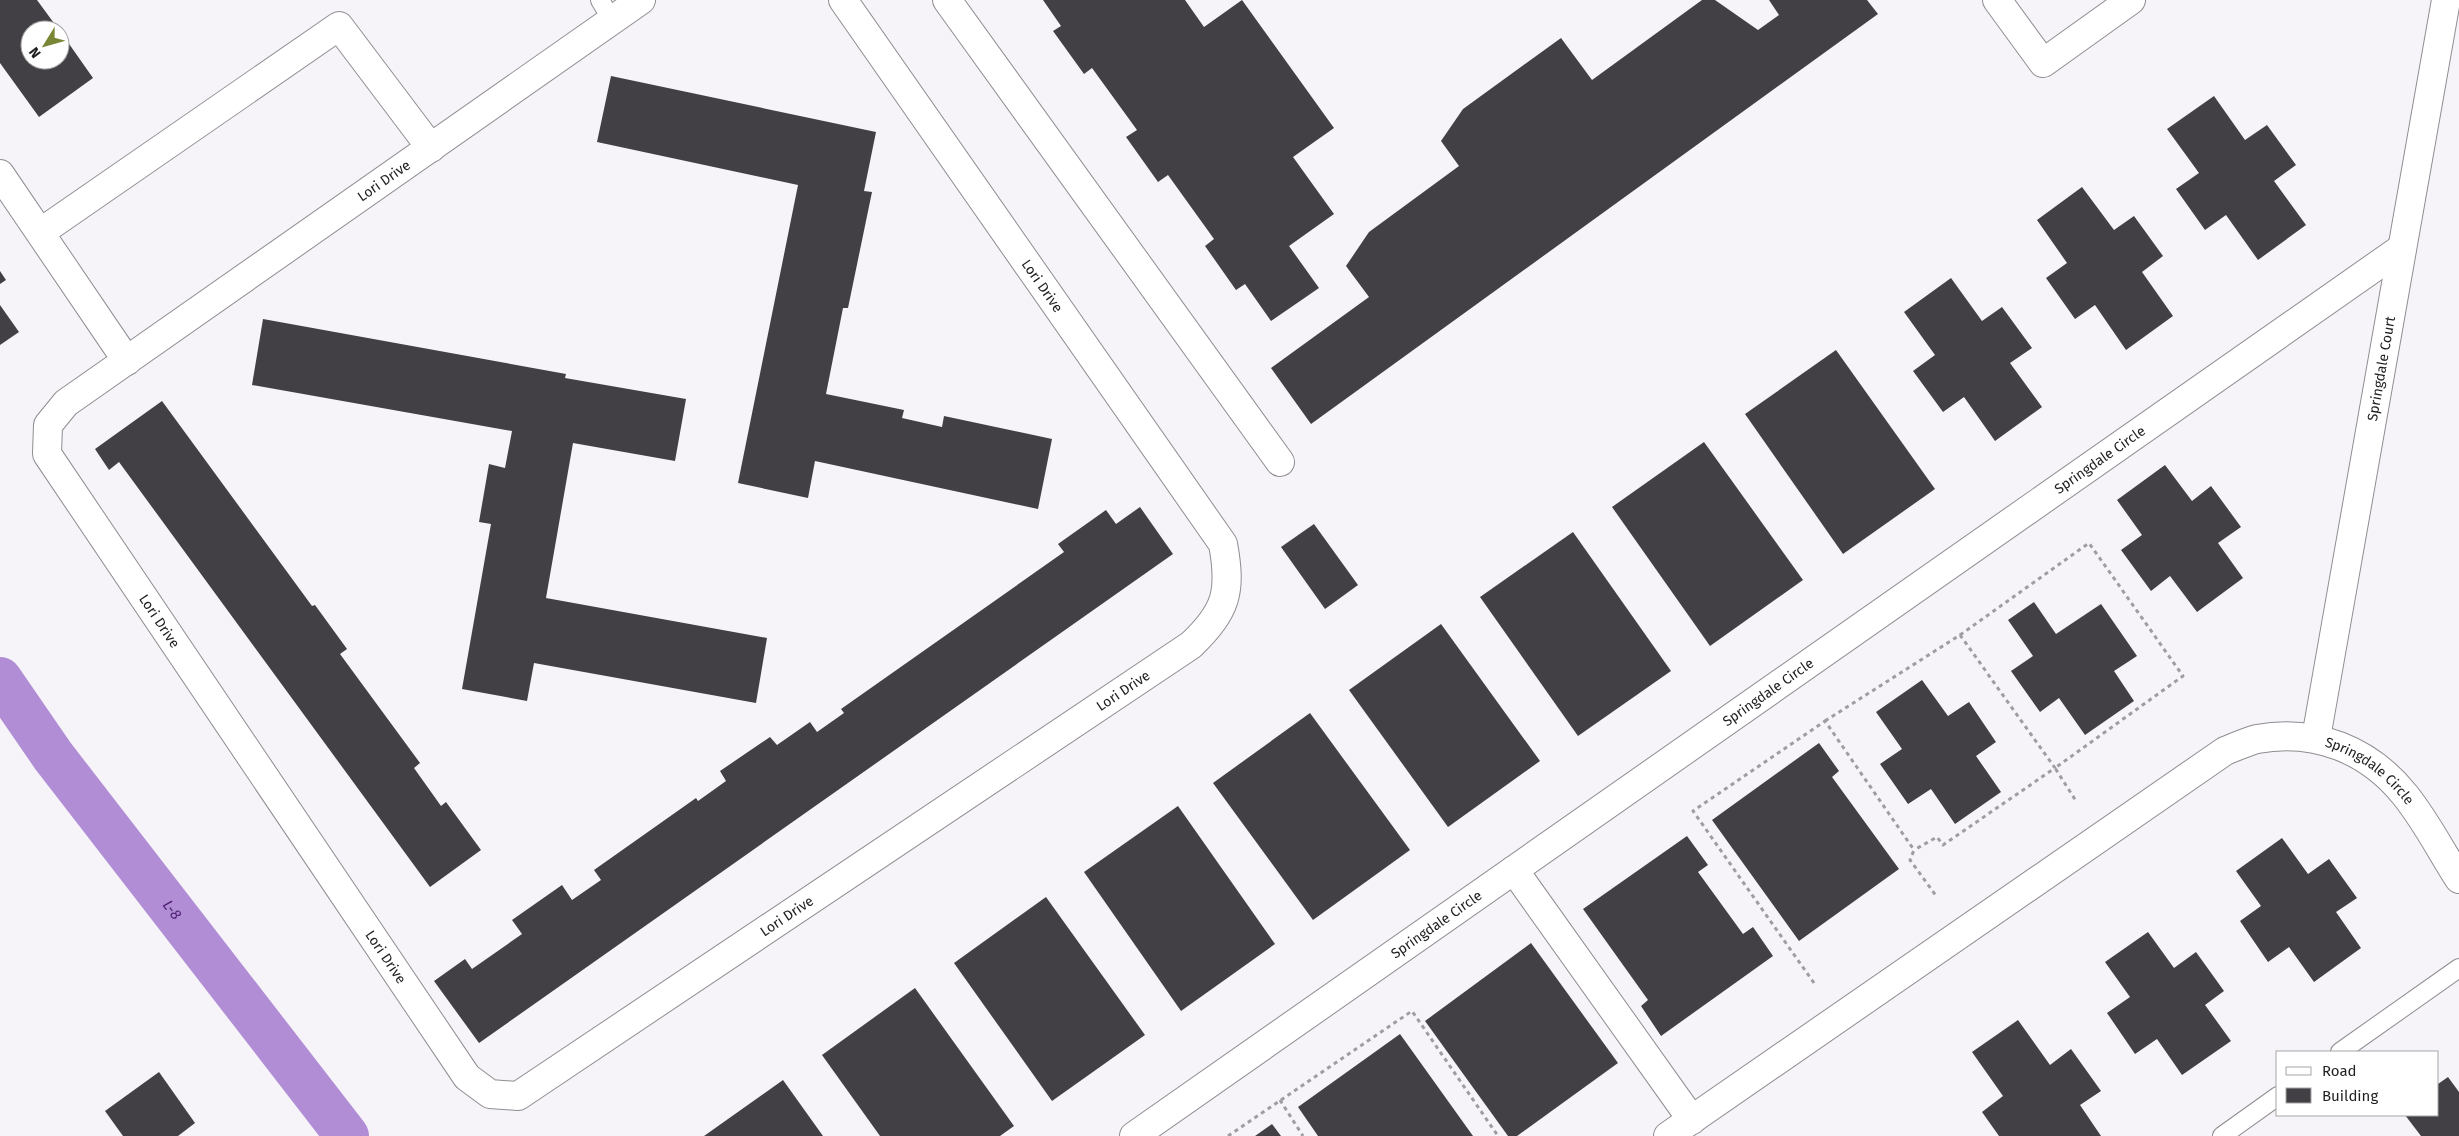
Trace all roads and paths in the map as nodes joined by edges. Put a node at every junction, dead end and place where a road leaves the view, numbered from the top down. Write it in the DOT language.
graph roads {
  1 [pos="641,0"];
  2 [pos="843,0"];
  3 [pos="947,0"];
  4 [pos="1998,0"];
  5 [pos="2131,0"];
  6 [pos="2446,0"];
  7 [pos="606,10"];
  8 [pos="431,148"];
  9 [pos="0,174"];
  10 [pos="41,232"];
  11 [pos="2402,248"];
  12 [pos="127,361"];
  13 [pos="1280,462"];
  14 [pos="1960,635"];
  15 [pos="1824,721"];
  16 [pos="2316,738"];
  17 [pos="2056,768"];
  18 [pos="2076,801"];
  19 [pos="1914,850"];
  20 [pos="1514,870"];
  21 [pos="2459,879"];
  22 [pos="1937,897"];
  23 [pos="2459,968"];
  24 [pos="1814,983"];
  25 [pos="2341,1051"];
  26 [pos="2276,1097"];
  27 [pos="1280,1100"];
  28 [pos="1692,1120"];
  29 [pos="1134,1136"];
  30 [pos="1228,1136"];
  31 [pos="1304,1136"];
  32 [pos="1498,1136"];
  33 [pos="1668,1136"];
  34 [pos="2222,1136"];
  1 -- 7 [label="street, Lori Drive"];
  2 -- 12 [label="street, Lori Drive"];
  3 -- 13 [label="street"];
  4 -- 5 [label="street"];
  6 -- 11 [label="street, Springdale Court"];
  7 -- 8 [label="street, Lori Drive"];
  8 -- 10 [label="street"];
  8 -- 12 [label="street, Lori Drive"];
  9 -- 10 [label="street"];
  10 -- 12 [label="street"];
  11 -- 16 [label="street, Springdale Court"];
  11 -- 20 [label="street, Springdale Circle"];
  14 -- 15 [label="path"];
  14 -- 17 [label="path"];
  14 -- 17 [label="path"];
  15 -- 19 [label="path"];
  15 -- 24 [label="path"];
  16 -- 21 [label="street, Springdale Circle"];
  16 -- 28 [label="street, Springdale Circle"];
  17 -- 18 [label="path"];
  17 -- 19 [label="path"];
  19 -- 22 [label="path"];
  20 -- 28 [label="street"];
  20 -- 29 [label="street, Springdale Circle"];
  23 -- 25 [label="lane"];
  26 -- 34 [label="lane"];
  27 -- 30 [label="path"];
  27 -- 31 [label="path"];
  27 -- 32 [label="path"];
  28 -- 33 [label="street, Springdale Circle"];
}
